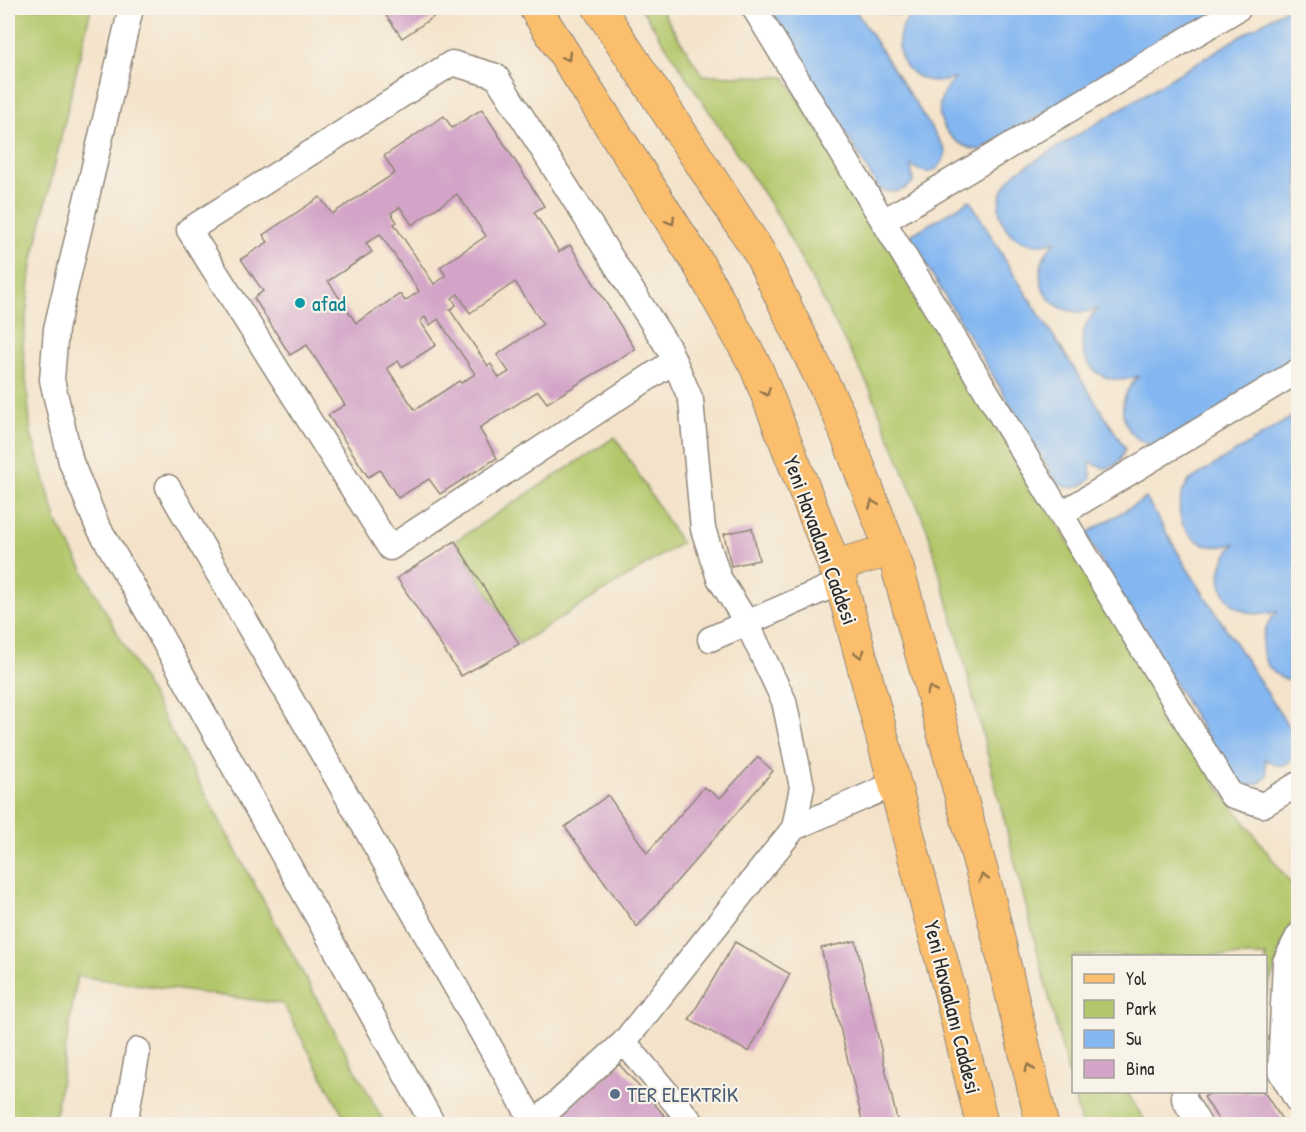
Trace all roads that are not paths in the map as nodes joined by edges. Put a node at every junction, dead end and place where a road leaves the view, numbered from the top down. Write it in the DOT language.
graph roads {
  1 [pos="131,8"];
  2 [pos="535,8"];
  3 [pos="600,8"];
  4 [pos="754,8"];
  5 [pos="1239,8"];
  6 [pos="884,221"];
  7 [pos="674,361"];
  8 [pos="1299,371"];
  9 [pos="168,487"];
  10 [pos="1061,514"];
  11 [pos="891,550"];
  12 [pos="838,574"];
  13 [pos="747,623"];
  14 [pos="710,639"];
  15 [pos="894,784"];
  16 [pos="1299,784"];
  17 [pos="794,828"];
  18 [pos="1299,936"];
  19 [pos="1274,1017"];
  20 [pos="624,1042"];
  21 [pos="138,1050"];
  22 [pos="1184,1093"];
  23 [pos="1299,1102"];
  24 [pos="534,1124"];
  25 [pos="125,1125"];
  26 [pos="433,1125"];
  27 [pos="693,1125"];
  28 [pos="982,1125"];
  29 [pos="1042,1125"];
  30 [pos="1199,1125"];
  1 -- 26 [label="lane"];
  2 -- 12 [label="main road, Yeni Havaalanı Caddesi, one-way"];
  11 -- 3 [label="main road, one-way"];
  4 -- 6 [label="lane"];
  5 -- 6 [label="lane"];
  6 -- 10 [label="lane"];
  7 -- 7 [label="lane"];
  7 -- 13 [label="lane"];
  8 -- 10 [label="lane"];
  9 -- 24 [label="lane"];
  10 -- 16 [label="lane"];
  11 -- 12 [label="main road"];
  29 -- 11 [label="main road, one-way"];
  12 -- 13 [label="lane"];
  12 -- 15 [label="main road, Yeni Havaalanı Caddesi, one-way"];
  13 -- 14 [label="lane"];
  13 -- 17 [label="lane"];
  15 -- 17 [label="lane"];
  15 -- 28 [label="main road, Yeni Havaalanı Caddesi"];
  17 -- 20 [label="lane"];
  18 -- 19 [label="lane"];
  19 -- 23 [label="lane"];
  20 -- 24 [label="lane"];
  20 -- 27 [label="lane"];
  21 -- 25 [label="lane"];
  22 -- 30 [label="lane"];
}
